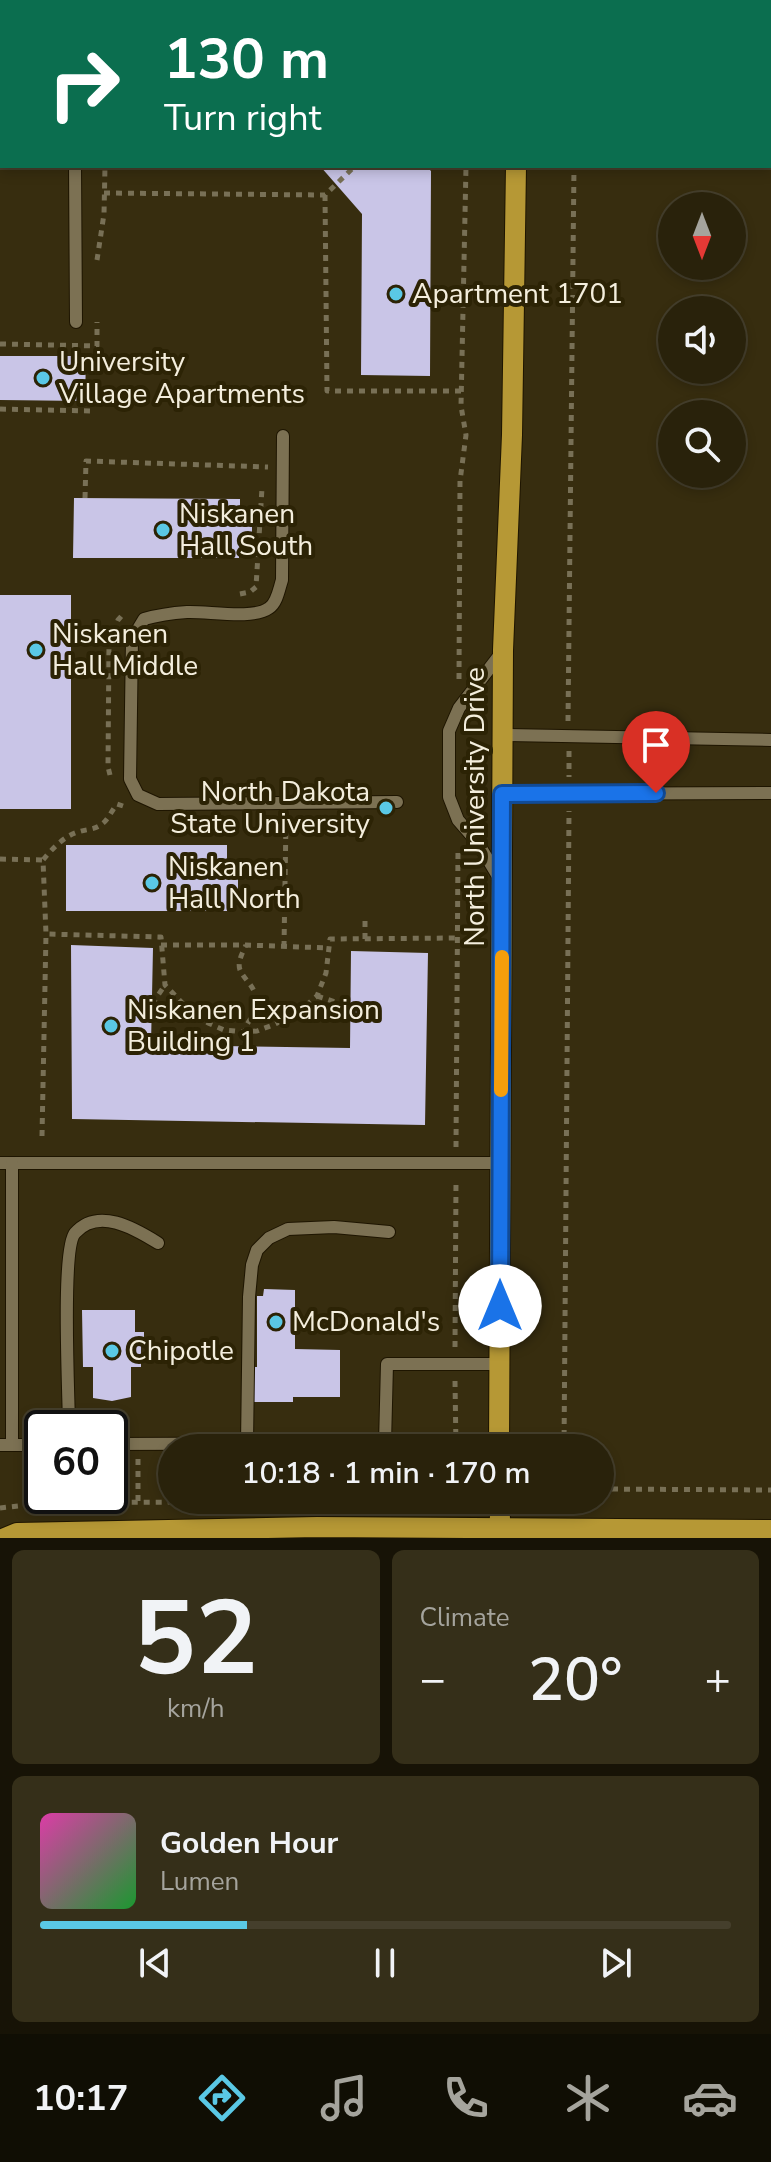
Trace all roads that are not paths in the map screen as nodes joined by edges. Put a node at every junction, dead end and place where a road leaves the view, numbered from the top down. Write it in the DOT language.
graph roads {
  1 [pos="75,168"];
  2 [pos="516,168"];
  3 [pos="76,322"];
  4 [pos="283,436"];
  5 [pos="503,650"];
  6 [pos="503,735"];
  7 [pos="771,740"];
  8 [pos="771,793"];
  9 [pos="502,794"];
  10 [pos="397,802"];
  11 [pos="502,885"];
  12 [pos="6,1163"];
  13 [pos="501,1163"];
  14 [pos="389,1232"];
  15 [pos="158,1243"];
  16 [pos="500,1364"];
  17 [pos="69,1410"];
  18 [pos="247,1434"];
  19 [pos="385,1434"];
  20 [pos="499,1434"];
  21 [pos="128,1444"];
  22 [pos="158,1444"];
  23 [pos="6,1445"];
  24 [pos="771,1530"];
  25 [pos="500,1533"];
  26 [pos="5,1538"];
  1 -- 3 [label="lane"];
  2 -- 5 [label="main road, North University Drive"];
  4 -- 10 [label="lane"];
  5 -- 6 [label="main road, North University Drive"];
  5 -- 11 [label="lane"];
  6 -- 7 [label="lane"];
  6 -- 9 [label="main road, North University Drive"];
  8 -- 9 [label="lane"];
  9 -- 11 [label="main road, North University Drive"];
  11 -- 13 [label="main road, North University Drive"];
  12 -- 13 [label="lane"];
  12 -- 23 [label="lane"];
  13 -- 16 [label="main road, North University Drive"];
  14 -- 18 [label="lane"];
  15 -- 17 [label="lane"];
  16 -- 19 [label="lane"];
  16 -- 20 [label="main road, North University Drive"];
  21 -- 22 [label="lane"];
  24 -- 25 [label="main road"];
  25 -- 26 [label="main road"];
}
